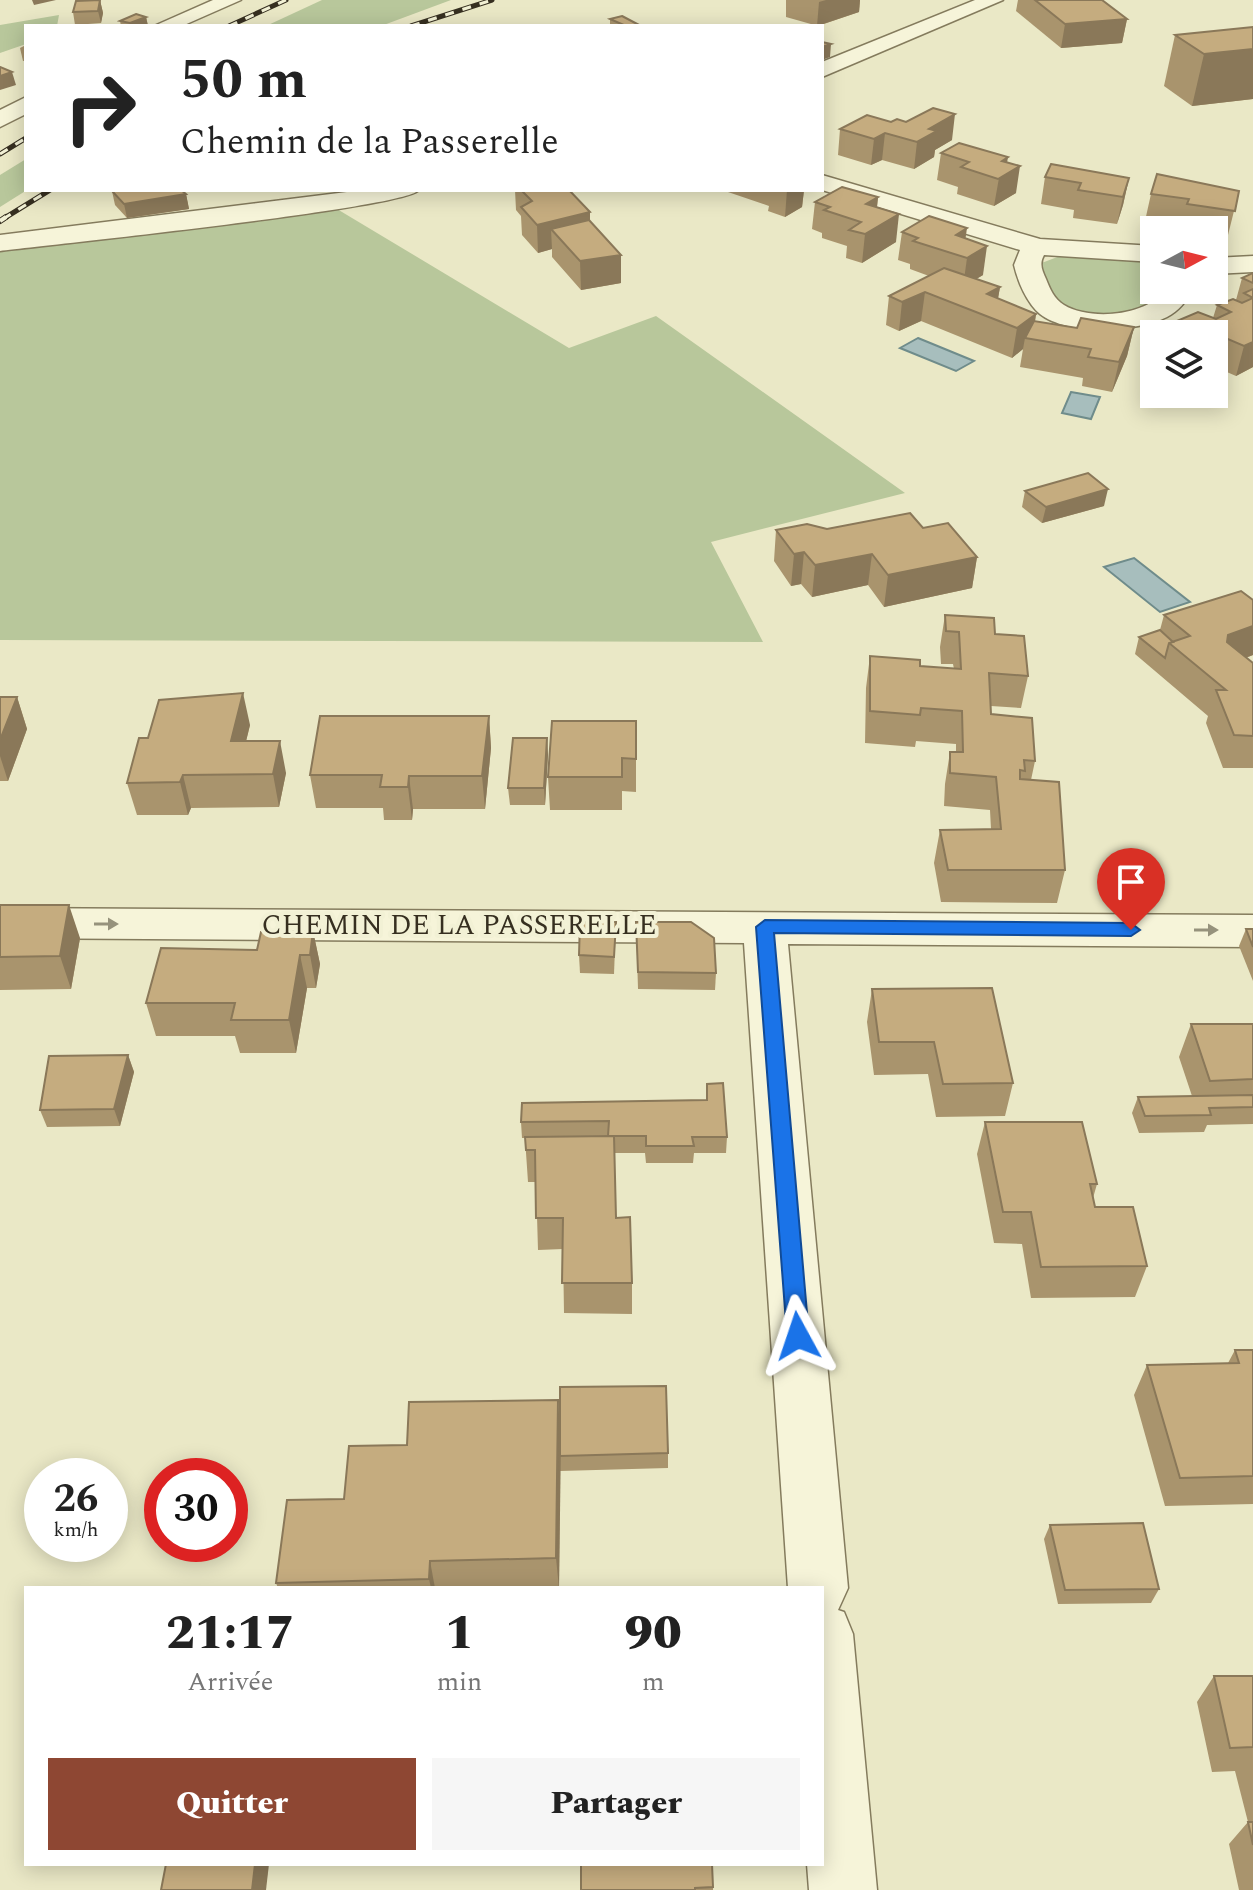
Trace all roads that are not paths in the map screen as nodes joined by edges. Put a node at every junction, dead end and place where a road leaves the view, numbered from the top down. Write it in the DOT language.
graph roads {
  1 [pos="231,0"];
  2 [pos="993,0"];
  3 [pos="169,24"];
  4 [pos="824,69"];
  5 [pos="24,105"];
  6 [pos="0,120"];
  7 [pos="824,183"];
  8 [pos="395,192"];
  9 [pos="0,243"];
  10 [pos="1038,247"];
  11 [pos="1140,253"];
  12 [pos="1253,264"];
  13 [pos="1228,265"];
  14 [pos="1166,304"];
  15 [pos="0,923"];
  16 [pos="765,927"];
  17 [pos="1253,931"];
  18 [pos="818,1586"];
  19 [pos="824,1658"];
  20 [pos="843,1890"];
  1 -- 3 [label="street"];
  2 -- 4 [label="street"];
  5 -- 6 [label="street"];
  7 -- 10 [label="street"];
  8 -- 9 [label="street"];
  10 -- 11 [label="street"];
  10 -- 14 [label="street"];
  12 -- 13 [label="street"];
  15 -- 16 [label="street, CHEMIN DE LA PASSERELLE, one-way"];
  16 -- 17 [label="street, CHEMIN DE LA PASSERELLE, one-way"];
  16 -- 18 [label="street"];
  19 -- 20 [label="street"];
}
